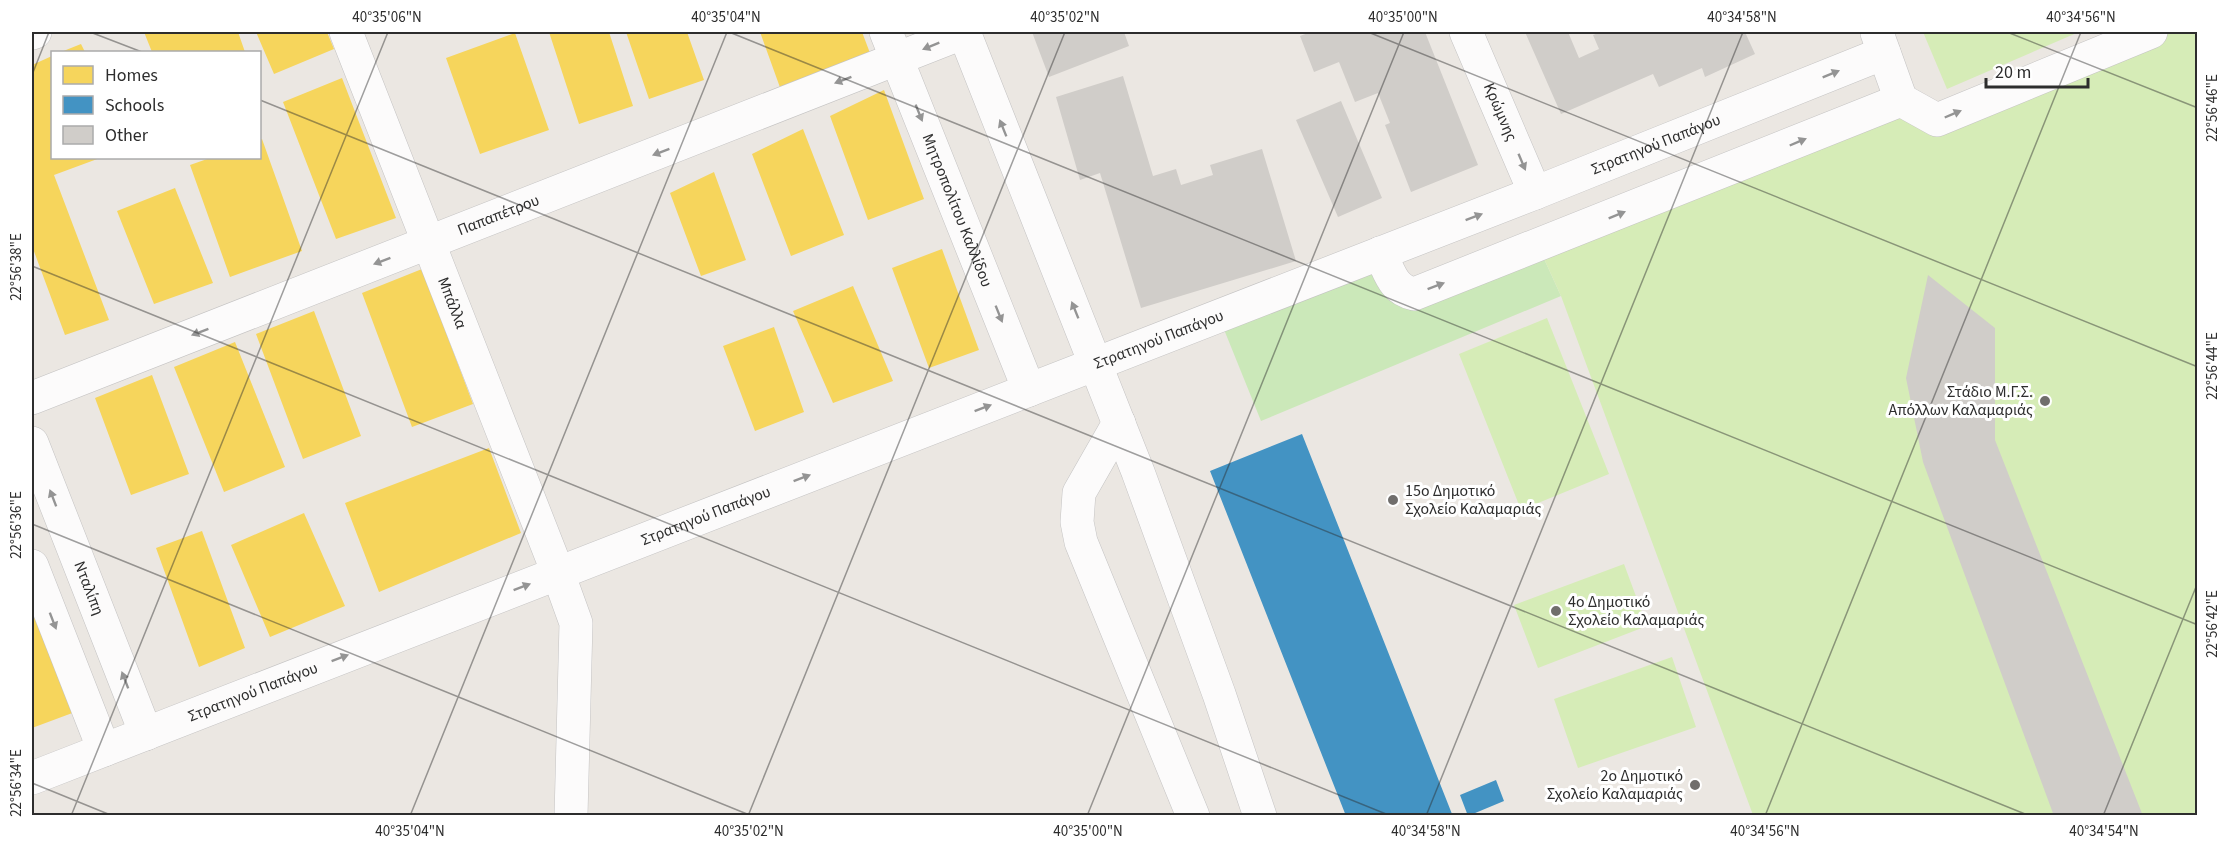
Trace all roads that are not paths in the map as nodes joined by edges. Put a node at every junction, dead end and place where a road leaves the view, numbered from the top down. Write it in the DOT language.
graph roads {
  1 [pos="346,32"];
  2 [pos="965,32"];
  3 [pos="1466,32"];
  4 [pos="2151,32"];
  5 [pos="1880,42"];
  6 [pos="892,45"];
  7 [pos="1901,100"];
  8 [pos="1535,193"];
  9 [pos="429,243"];
  10 [pos="1380,253"];
  11 [pos="1096,364"];
  12 [pos="1029,390"];
  13 [pos="32,398"];
  14 [pos="1119,423"];
  15 [pos="32,442"];
  16 [pos="32,566"];
  17 [pos="558,573"];
  18 [pos="146,734"];
  19 [pos="104,750"];
  20 [pos="32,778"];
  21 [pos="571,816"];
  22 [pos="1193,816"];
  23 [pos="1260,816"];
  1 -- 9 [label="street, Μπάλλα"];
  2 -- 6 [label="street, Παπαπέτρου, one-way"];
  11 -- 2 [label="street, one-way"];
  3 -- 8 [label="street, Κρώμνης, one-way"];
  7 -- 4 [label="street, one-way"];
  5 -- 7 [label="street, Στρατηγού Παπάγου"];
  8 -- 5 [label="street, Στρατηγού Παπάγου, one-way"];
  6 -- 9 [label="street, Παπαπέτρου, one-way"];
  6 -- 12 [label="street, Μητροπολίτου Καλλίδου, one-way"];
  10 -- 7 [label="street, one-way"];
  10 -- 8 [label="street, Στρατηγού Παπάγου, one-way"];
  9 -- 13 [label="street, Παπαπέτρου, one-way"];
  9 -- 17 [label="street, Μπάλλα"];
  10 -- 11 [label="street, Στρατηγού Παπάγου"];
  11 -- 12 [label="street, Στρατηγού Παπάγου"];
  11 -- 14 [label="street"];
  17 -- 12 [label="street, Στρατηγού Παπάγου, one-way"];
  14 -- 22 [label="street"];
  14 -- 23 [label="street"];
  18 -- 15 [label="street, Νταλίπη, one-way"];
  16 -- 19 [label="street, one-way"];
  18 -- 17 [label="street, Στρατηγού Παπάγου, one-way"];
  17 -- 21 [label="street, Μπάλλα"];
  18 -- 19 [label="street, Στρατηγού Παπάγου"];
  19 -- 20 [label="street, Στρατηγού Παπάγου"];
}
